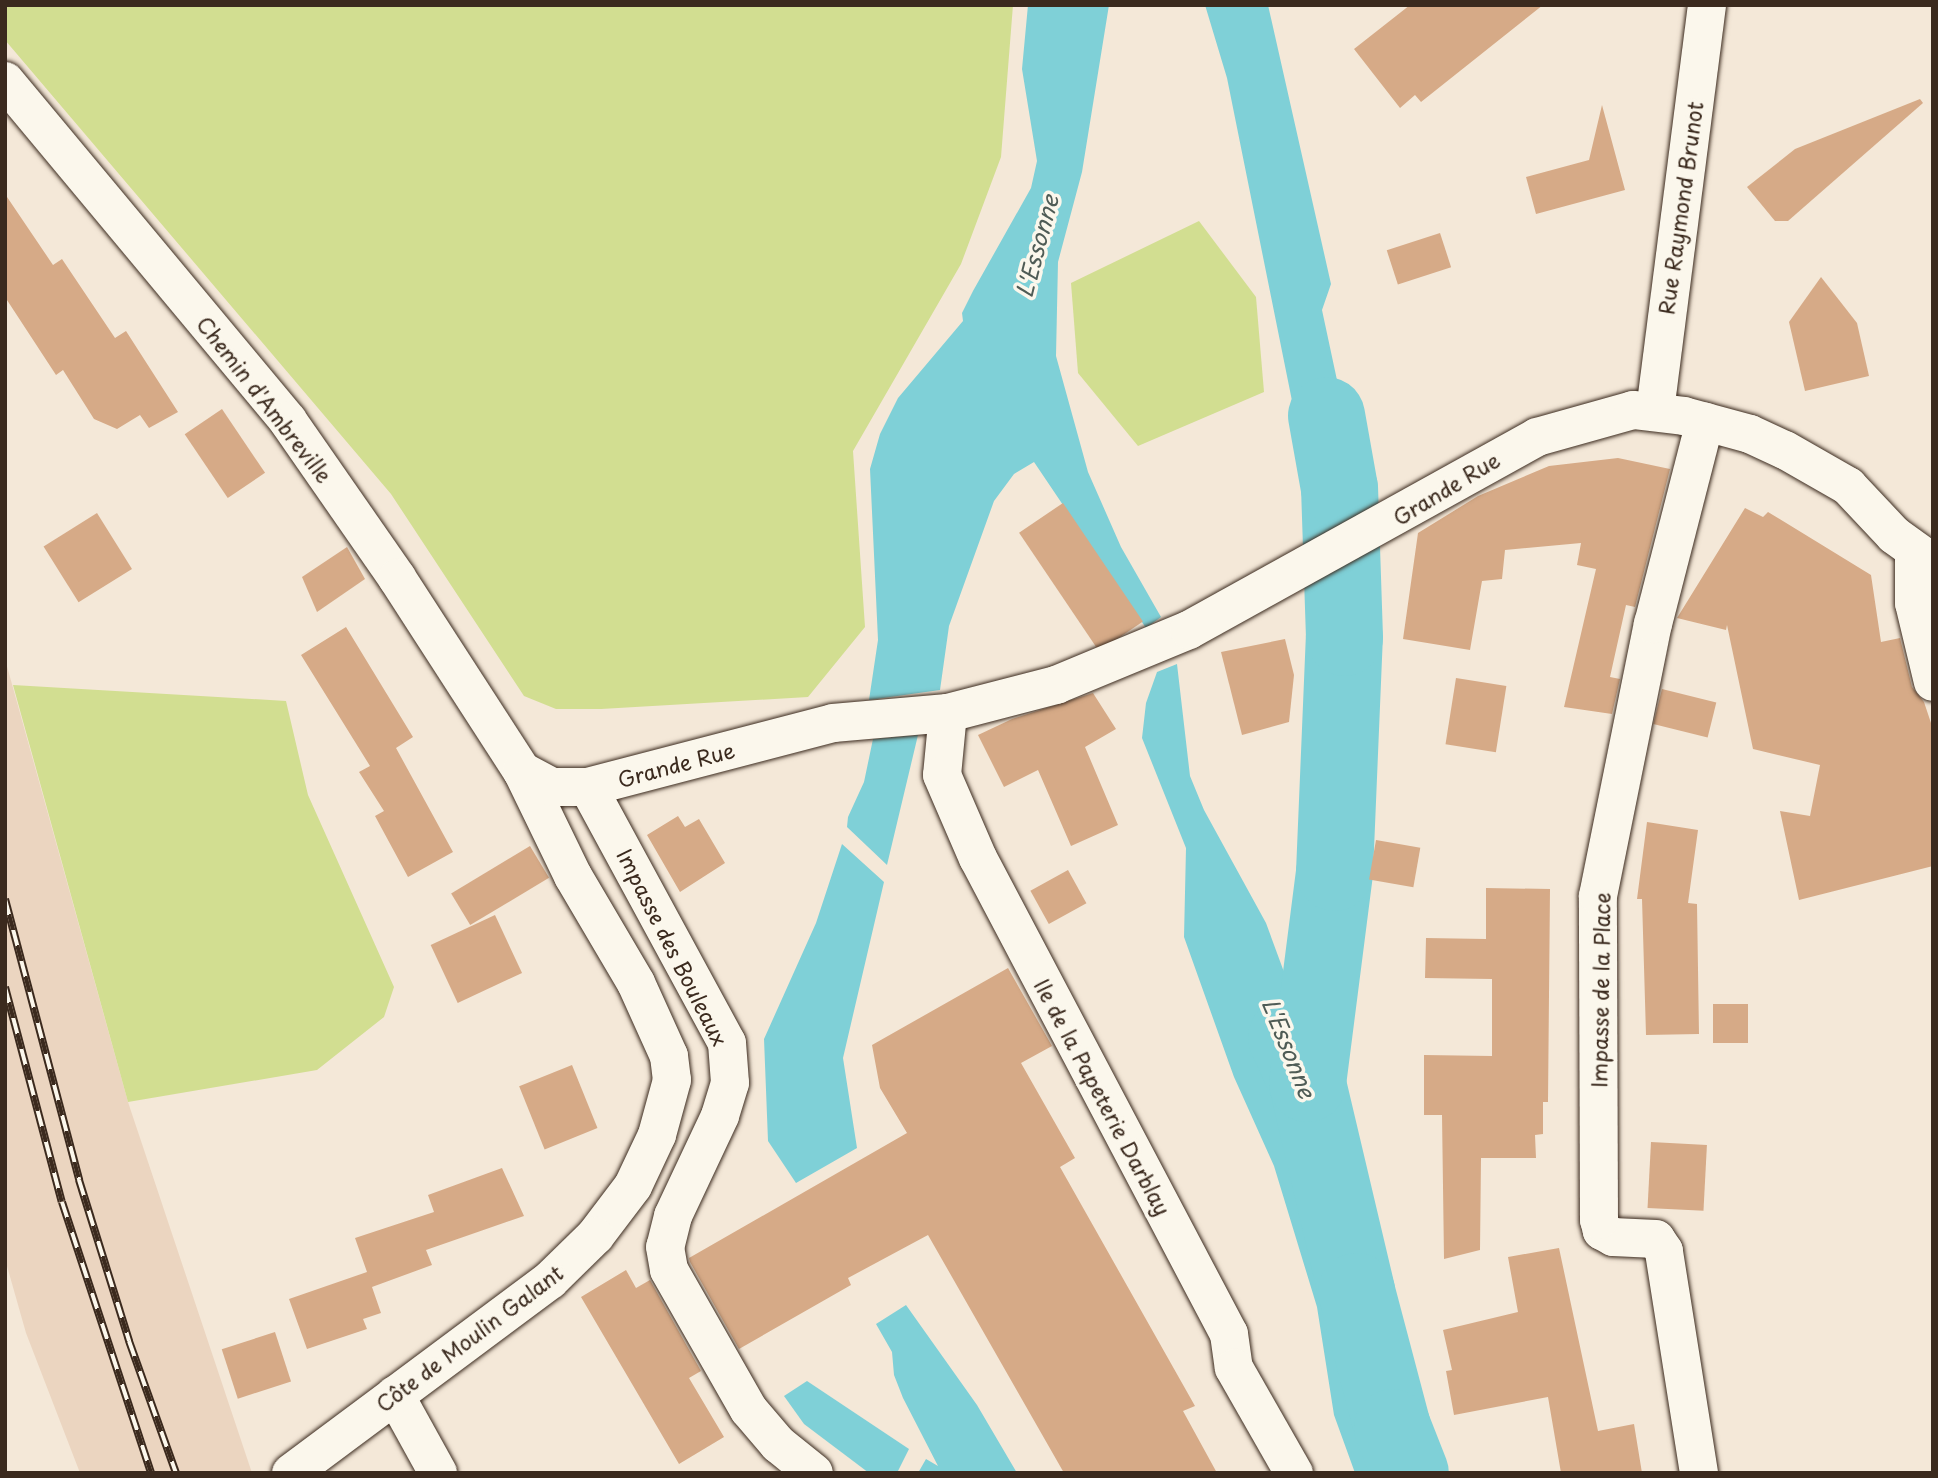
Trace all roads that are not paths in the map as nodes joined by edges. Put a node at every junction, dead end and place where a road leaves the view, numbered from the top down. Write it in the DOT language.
graph roads {
  1 [pos="1707,5"];
  2 [pos="5,81"];
  3 [pos="1655,411"];
  4 [pos="1705,422"];
  5 [pos="1923,557"];
  6 [pos="1933,682"];
  7 [pos="948,713"];
  8 [pos="522,771"];
  9 [pos="588,787"];
  10 [pos="395,1395"];
  11 [pos="291,1473"];
  12 [pos="438,1473"];
  13 [pos="814,1473"];
  14 [pos="1294,1473"];
  15 [pos="1699,1473"];
  1 -- 3 [label="street, Rue Raymond Brunot"];
  2 -- 8 [label="street, Chemin d'Ambreville"];
  3 -- 4 [label="street, Grande Rue"];
  3 -- 7 [label="street, Grande Rue"];
  4 -- 5 [label="street, Grande Rue"];
  4 -- 15 [label="street, Impasse de la Place"];
  5 -- 6 [label="street"];
  7 -- 9 [label="street, Grande Rue"];
  7 -- 14 [label="street, Ile de la Papeterie Darblay"];
  8 -- 9 [label="street, Grande Rue"];
  8 -- 10 [label="street, Côte de Moulin Galant"];
  9 -- 13 [label="street, Impasse des Bouleaux"];
  10 -- 11 [label="street, Côte de Moulin Galant"];
  10 -- 12 [label="street"];
}
